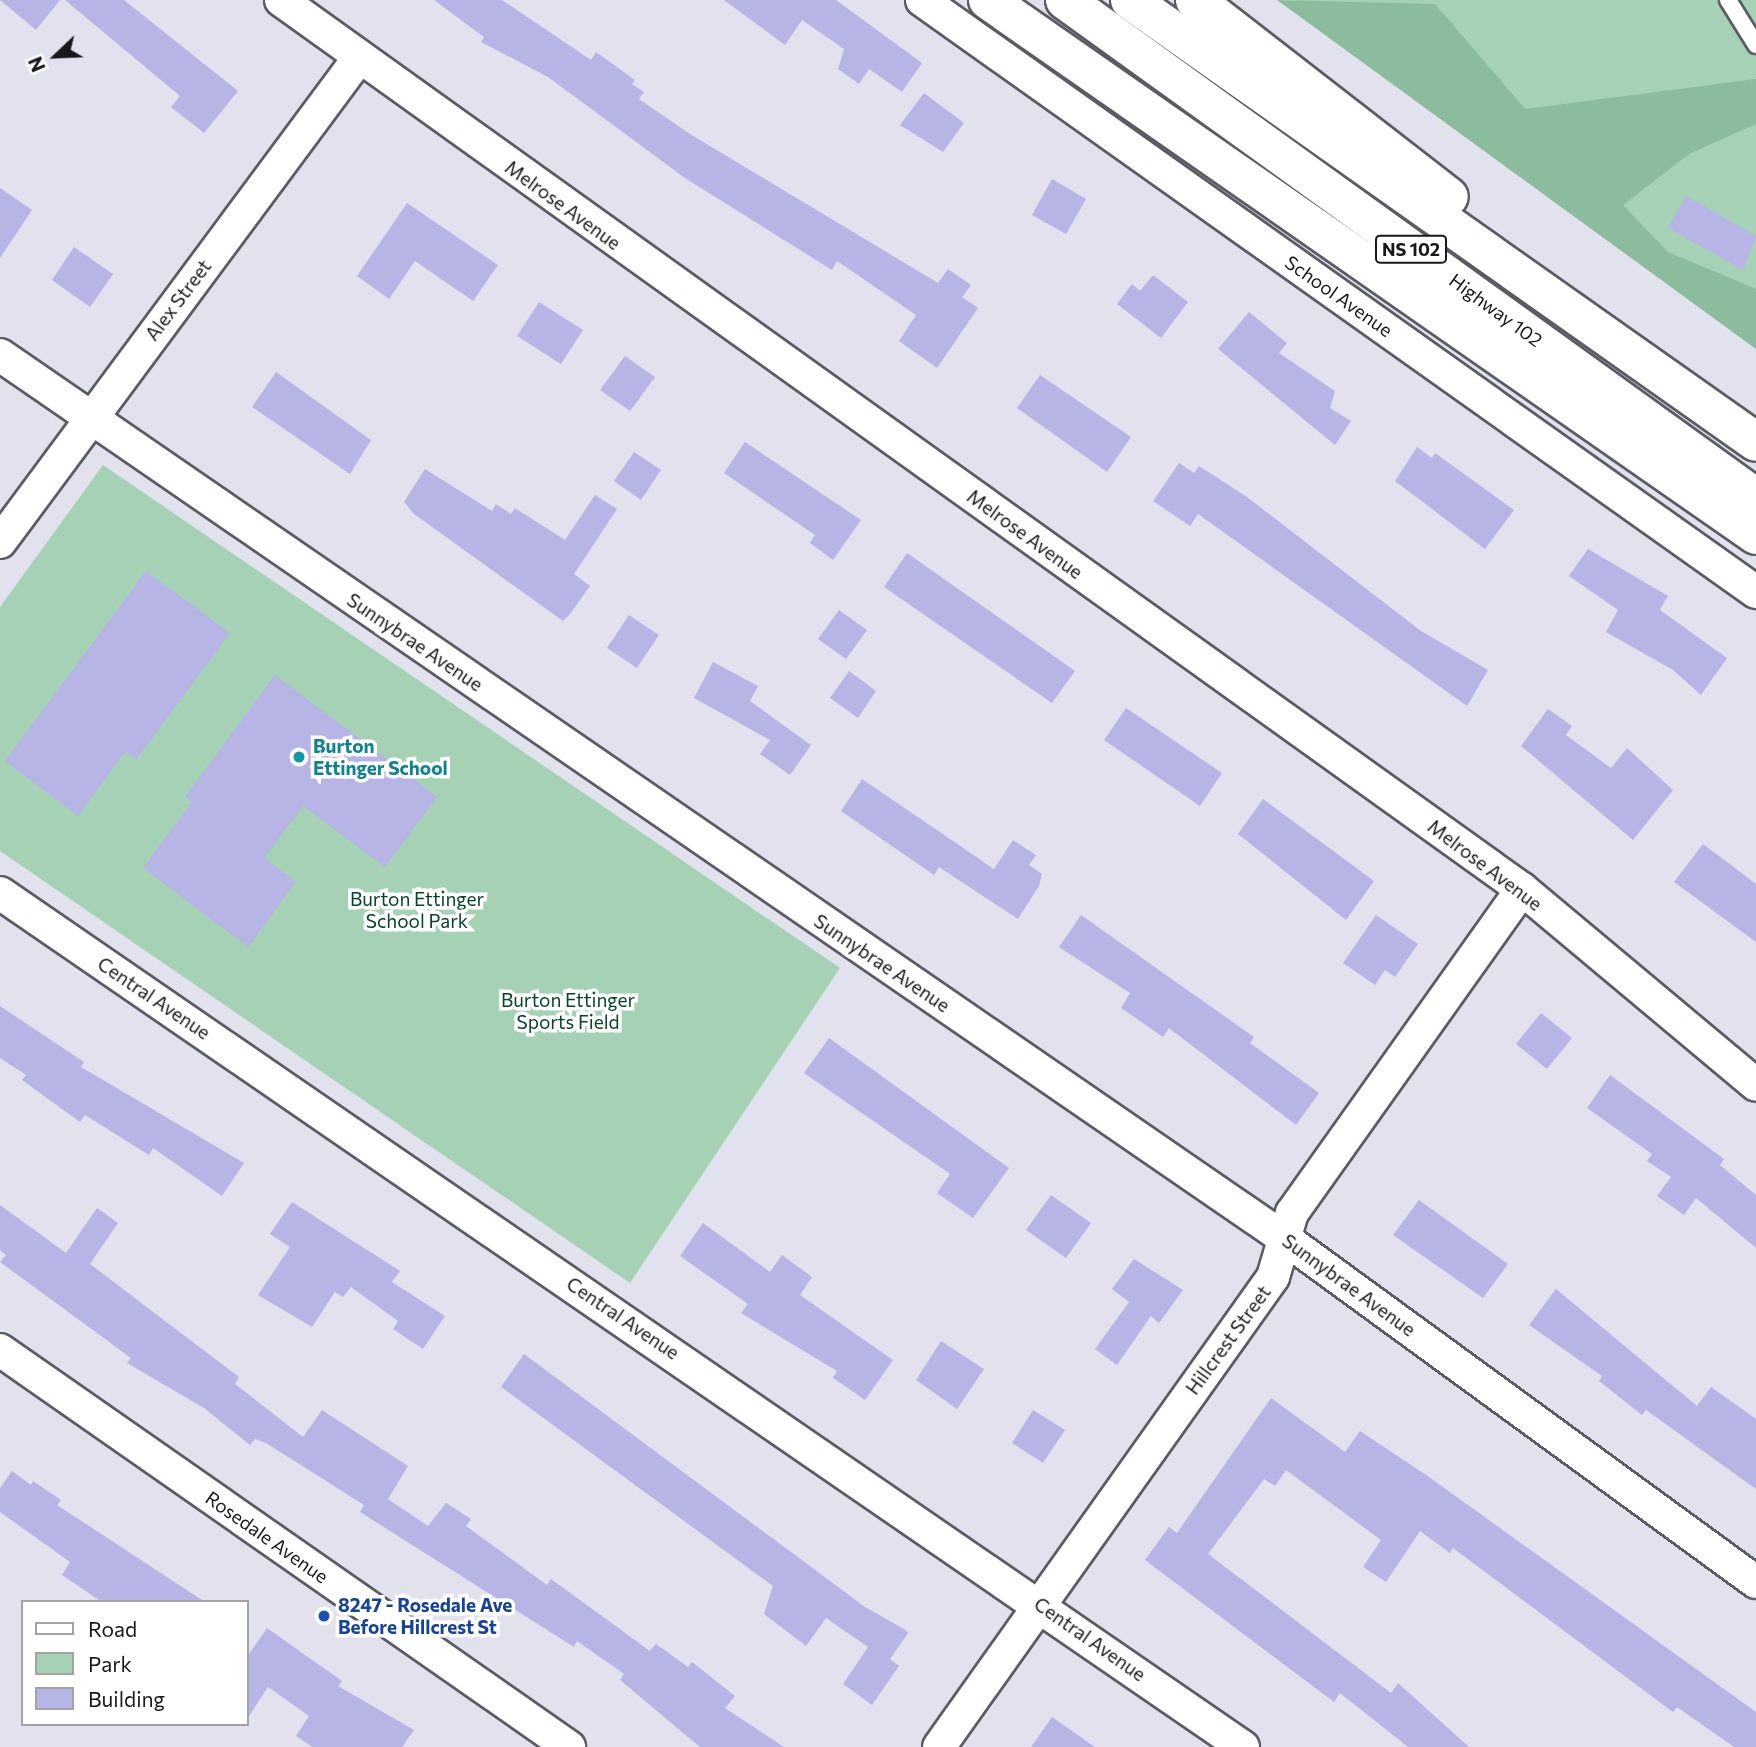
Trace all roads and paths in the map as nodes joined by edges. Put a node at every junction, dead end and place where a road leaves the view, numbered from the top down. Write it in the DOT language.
graph roads {
  1 [pos="281,0"];
  2 [pos="922,0"];
  3 [pos="988,0"];
  4 [pos="1065,0"];
  5 [pos="1130,0"];
  6 [pos="1195,0"];
  7 [pos="1728,0"];
  8 [pos="1756,45"];
  9 [pos="358,59"];
  10 [pos="0,355"];
  11 [pos="1717,414"];
  12 [pos="89,419"];
  13 [pos="1756,442"];
  14 [pos="1756,498"];
  15 [pos="1756,536"];
  16 [pos="0,542"];
  17 [pos="1756,592"];
  18 [pos="1522,889"];
  19 [pos="0,892"];
  20 [pos="1756,1085"];
  21 [pos="1284,1238"];
  22 [pos="0,1350"];
  23 [pos="1756,1582"];
  24 [pos="1039,1603"];
  25 [pos="569,1747"];
  26 [pos="939,1747"];
  27 [pos="1243,1747"];
  1 -- 9 [label="street, Melrose Avenue"];
  2 -- 17 [label="street, School Avenue"];
  3 -- 15 [label="highway"];
  4 -- 14 [label="highway, Highway 102 / NS 102"];
  5 -- 11 [label="highway, NS 102"];
  6 -- 11 [label="highway"];
  7 -- 8 [label="lane"];
  9 -- 12 [label="street, Alex Street"];
  9 -- 18 [label="street, Melrose Avenue"];
  10 -- 12 [label="street, Sunnybrae Avenue"];
  11 -- 13 [label="highway, NS 102"];
  12 -- 16 [label="street, Alex Street"];
  12 -- 21 [label="street, Sunnybrae Avenue"];
  18 -- 20 [label="street, Melrose Avenue"];
  18 -- 21 [label="street, Hillcrest Street"];
  19 -- 24 [label="street, Central Avenue"];
  21 -- 23 [label="street, Sunnybrae Avenue"];
  21 -- 24 [label="street, Hillcrest Street"];
  22 -- 25 [label="street, Rosedale Avenue"];
  24 -- 26 [label="street, Hillcrest Street"];
  24 -- 27 [label="street, Central Avenue"];
}
